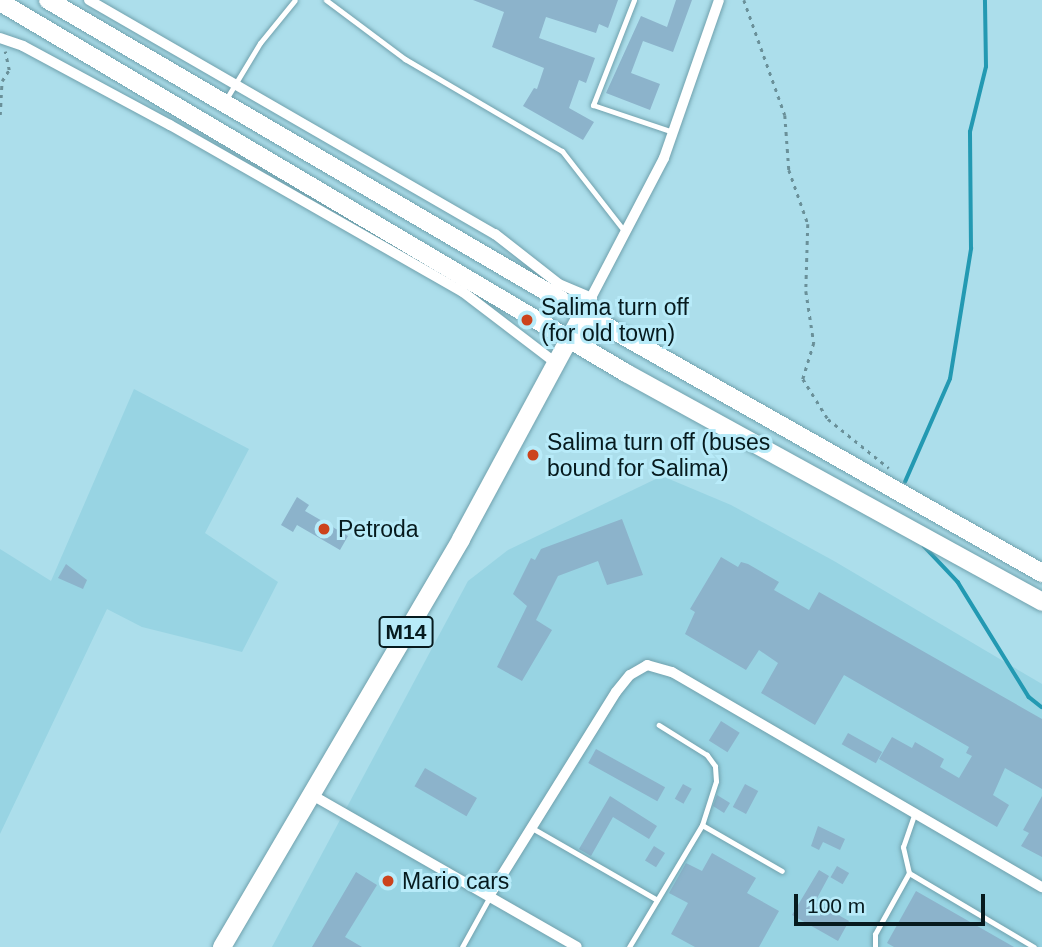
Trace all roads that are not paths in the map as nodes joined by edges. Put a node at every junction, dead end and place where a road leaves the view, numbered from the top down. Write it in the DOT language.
graph roads {
  1 [pos="48,0"];
  2 [pos="89,0"];
  3 [pos="295,0"];
  4 [pos="326,0"];
  5 [pos="634,0"];
  6 [pos="719,0"];
  7 [pos="0,2"];
  8 [pos="0,39"];
  9 [pos="233,86"];
  10 [pos="223,104"];
  11 [pos="673,132"];
  12 [pos="627,235"];
  13 [pos="588,306"];
  14 [pos="569,339"];
  15 [pos="556,363"];
  16 [pos="1042,573"];
  17 [pos="1042,602"];
  18 [pos="659,725"];
  19 [pos="312,794"];
  20 [pos="915,813"];
  21 [pos="702,825"];
  22 [pos="532,828"];
  23 [pos="782,871"];
  24 [pos="909,873"];
  25 [pos="1042,887"];
  26 [pos="489,896"];
  27 [pos="657,900"];
  28 [pos="222,947"];
  29 [pos="462,947"];
  30 [pos="577,947"];
  31 [pos="629,947"];
  32 [pos="875,947"];
  33 [pos="1034,947"];
  1 -- 10 [label="highway"];
  2 -- 9 [label="street"];
  3 -- 9 [label="lane"];
  4 -- 12 [label="lane"];
  5 -- 11 [label="lane"];
  6 -- 11 [label="street"];
  7 -- 14 [label="highway"];
  8 -- 15 [label="street"];
  9 -- 10 [label="lane"];
  9 -- 13 [label="street"];
  10 -- 13 [label="highway"];
  11 -- 12 [label="street"];
  12 -- 13 [label="street"];
  13 -- 14 [label="highway, M14"];
  13 -- 16 [label="highway"];
  14 -- 15 [label="highway, M14"];
  14 -- 17 [label="highway"];
  15 -- 19 [label="highway, M14"];
  18 -- 21 [label="lane"];
  19 -- 26 [label="street"];
  19 -- 28 [label="highway, M14"];
  20 -- 22 [label="street"];
  20 -- 24 [label="lane"];
  20 -- 25 [label="street"];
  21 -- 23 [label="lane"];
  21 -- 27 [label="lane"];
  22 -- 26 [label="street"];
  22 -- 27 [label="lane"];
  24 -- 32 [label="lane"];
  24 -- 33 [label="lane"];
  26 -- 29 [label="lane"];
  26 -- 30 [label="street"];
  27 -- 31 [label="lane"];
}
